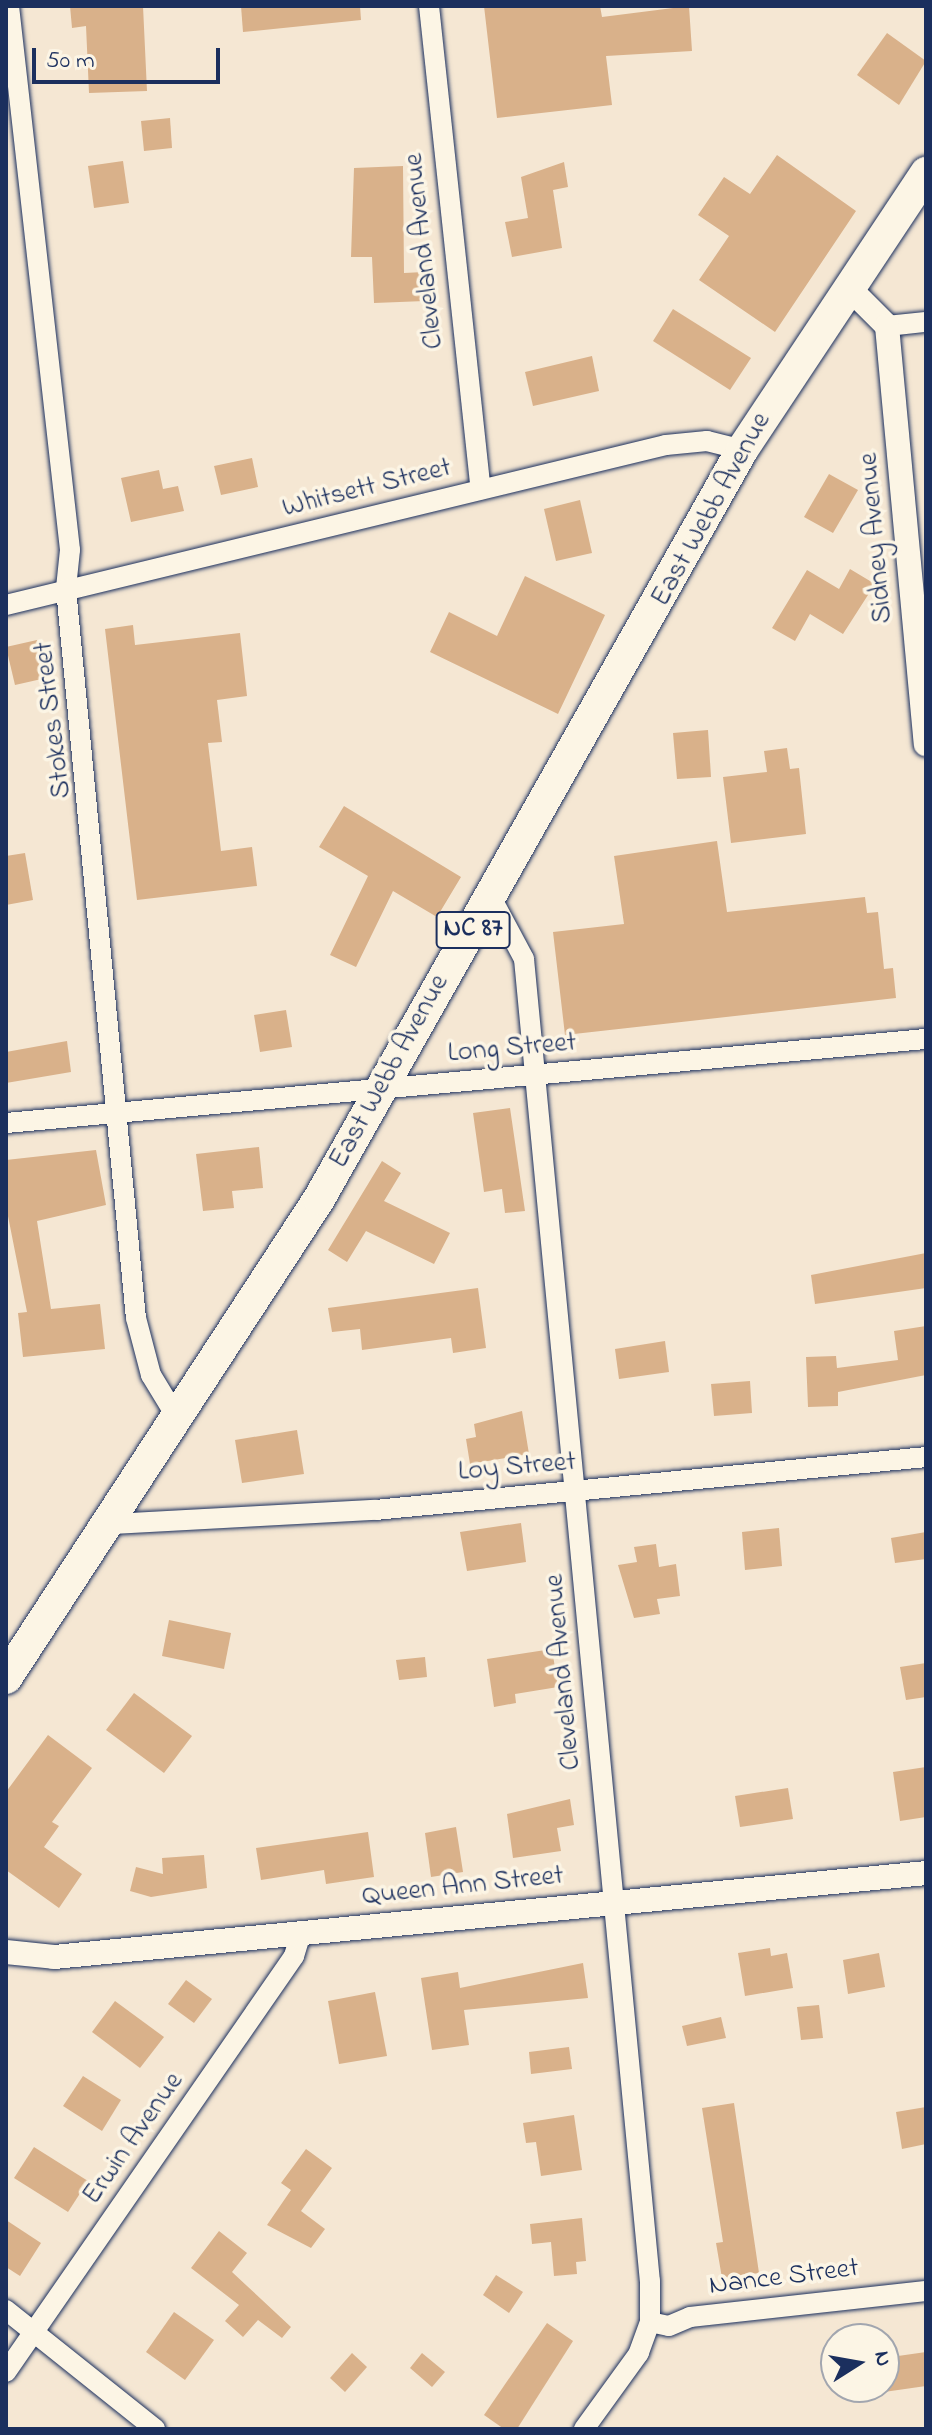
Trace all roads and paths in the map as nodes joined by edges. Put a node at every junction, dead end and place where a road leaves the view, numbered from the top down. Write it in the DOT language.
graph roads {
  1 [pos="9,6"];
  2 [pos="429,6"];
  3 [pos="926,173"];
  4 [pos="847,286"];
  5 [pos="926,322"];
  6 [pos="887,326"];
  7 [pos="742,450"];
  8 [pos="481,489"];
  9 [pos="66,589"];
  10 [pos="6,605"];
  11 [pos="920,616"];
  12 [pos="926,744"];
  13 [pos="492,899"];
  14 [pos="926,1039"];
  15 [pos="536,1076"];
  16 [pos="381,1088"];
  17 [pos="120,1113"];
  18 [pos="6,1123"];
  19 [pos="179,1421"];
  20 [pos="926,1457"];
  21 [pos="575,1491"];
  22 [pos="113,1524"];
  23 [pos="6,1678"];
  24 [pos="926,1873"];
  25 [pos="614,1901"];
  26 [pos="301,1933"];
  27 [pos="6,1952"];
  28 [pos="926,2291"];
  29 [pos="6,2310"];
  30 [pos="650,2322"];
  31 [pos="34,2333"];
  32 [pos="6,2372"];
  33 [pos="155,2429"];
  34 [pos="584,2429"];
  1 -- 9 [label="street, Stokes Street"];
  2 -- 8 [label="street, Cleveland Avenue"];
  3 -- 4 [label="highway, East Webb Avenue / NC 87"];
  4 -- 6 [label="street"];
  4 -- 7 [label="highway, East Webb Avenue / NC 87"];
  5 -- 6 [label="street"];
  6 -- 11 [label="street, Sidney Avenue"];
  7 -- 8 [label="street, Whitsett Street"];
  7 -- 13 [label="highway, East Webb Avenue / NC 87"];
  8 -- 9 [label="street, Whitsett Street"];
  9 -- 10 [label="street, Whitsett Street"];
  9 -- 17 [label="street, Stokes Street"];
  11 -- 12 [label="street, Sidney Avenue"];
  13 -- 15 [label="street, Cleveland Avenue"];
  13 -- 16 [label="highway, East Webb Avenue / NC 87"];
  14 -- 15 [label="street, Long Street"];
  15 -- 16 [label="street, Long Street"];
  15 -- 21 [label="street, Cleveland Avenue"];
  16 -- 17 [label="street, Long Street"];
  16 -- 19 [label="highway, East Webb Avenue / NC 87"];
  17 -- 18 [label="street, Long Street"];
  17 -- 19 [label="street, Stokes Street"];
  19 -- 22 [label="highway, East Webb Avenue / NC 87"];
  20 -- 21 [label="street, Loy Street"];
  21 -- 22 [label="street, Loy Street"];
  21 -- 25 [label="street, Cleveland Avenue"];
  22 -- 23 [label="highway, East Webb Avenue / NC 87"];
  24 -- 25 [label="street, Queen Ann Street"];
  25 -- 26 [label="street, Queen Ann Street"];
  25 -- 30 [label="street, Cleveland Avenue"];
  26 -- 27 [label="street, Queen Ann Street"];
  26 -- 31 [label="street, Erwin Avenue"];
  28 -- 30 [label="street, Nance Street"];
  29 -- 31 [label="street"];
  30 -- 34 [label="street, Cleveland Avenue"];
  31 -- 32 [label="street, Erwin Avenue"];
  31 -- 33 [label="street"];
}
